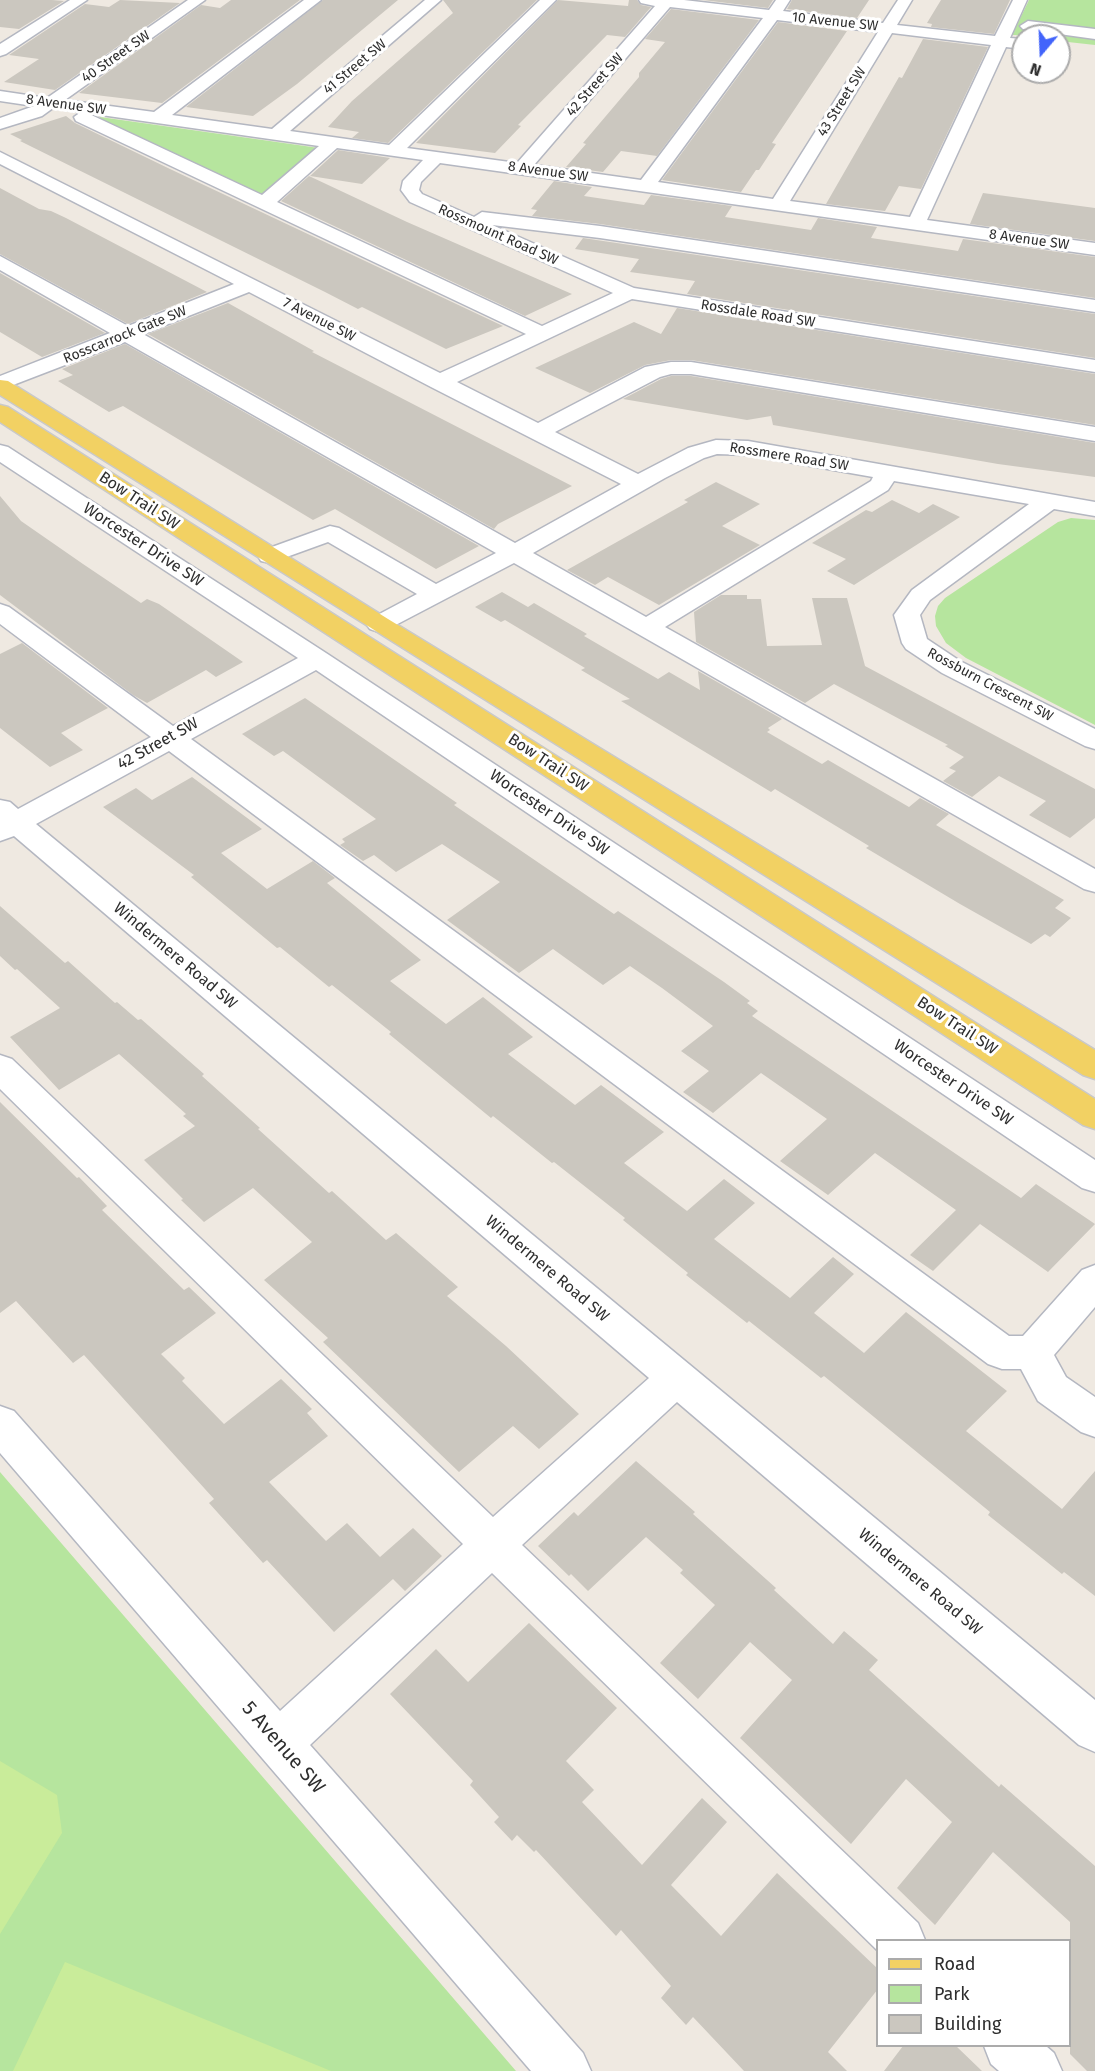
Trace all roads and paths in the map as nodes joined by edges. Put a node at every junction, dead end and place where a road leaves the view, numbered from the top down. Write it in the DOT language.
graph roads {
  1 [pos="80,0"];
  2 [pos="198,0"];
  3 [pos="314,0"];
  4 [pos="434,0"];
  5 [pos="549,0"];
  6 [pos="646,0"];
  7 [pos="784,0"];
  8 [pos="905,0"];
  9 [pos="1020,0"];
  10 [pos="667,1"];
  11 [pos="773,15"];
  12 [pos="888,28"];
  13 [pos="1071,31"];
  14 [pos="1095,34"];
  15 [pos="1000,41"];
  16 [pos="1011,42"];
  17 [pos="0,51"];
  18 [pos="0,96"];
  19 [pos="51,103"];
  20 [pos="90,109"];
  21 [pos="157,118"];
  22 [pos="0,124"];
  23 [pos="276,134"];
  24 [pos="334,142"];
  25 [pos="393,151"];
  26 [pos="0,157"];
  27 [pos="436,157"];
  28 [pos="521,169"];
  29 [pos="646,186"];
  30 [pos="264,203"];
  31 [pos="779,204"];
  32 [pos="454,216"];
  33 [pos="916,224"];
  34 [pos="1095,249"];
  35 [pos="0,262"];
  36 [pos="250,285"];
  37 [pos="629,293"];
  38 [pos="1095,306"];
  39 [pos="541,333"];
  40 [pos="129,334"];
  41 [pos="1095,366"];
  42 [pos="439,382"];
  43 [pos="0,385"];
  44 [pos="0,412"];
  45 [pos="537,432"];
  46 [pos="1095,434"];
  47 [pos="0,452"];
  48 [pos="886,473"];
  49 [pos="638,483"];
  50 [pos="1049,501"];
  51 [pos="1095,509"];
  52 [pos="515,554"];
  53 [pos="270,556"];
  54 [pos="436,595"];
  55 [pos="0,612"];
  56 [pos="379,624"];
  57 [pos="646,628"];
  58 [pos="317,659"];
  59 [pos="168,738"];
  60 [pos="1095,740"];
  61 [pos="5,821"];
  62 [pos="1095,882"];
  63 [pos="1095,1066"];
  64 [pos="0,1068"];
  65 [pos="1095,1116"];
  66 [pos="1095,1178"];
  67 [pos="1090,1286"];
  68 [pos="1032,1353"];
  69 [pos="677,1378"];
  70 [pos="1095,1419"];
  71 [pos="0,1424"];
  72 [pos="492,1545"];
  73 [pos="1095,1729"];
  74 [pos="279,1743"];
  75 [pos="899,1939"];
  76 [pos="1010,2047"];
  77 [pos="565,2071"];
  78 [pos="1035,2071"];
  1 -- 17 [label="street"];
  2 -- 19 [label="street, 40 Street SW"];
  3 -- 21 [label="street"];
  4 -- 23 [label="street, 41 Street SW"];
  5 -- 25 [label="street"];
  6 -- 10 [label="street, 10 Avenue SW"];
  7 -- 11 [label="street"];
  8 -- 12 [label="street, 43 Street SW"];
  9 -- 15 [label="street"];
  10 -- 11 [label="street, 10 Avenue SW"];
  10 -- 28 [label="street, 42 Street SW"];
  11 -- 12 [label="street, 10 Avenue SW"];
  11 -- 29 [label="street"];
  12 -- 15 [label="street, 10 Avenue SW"];
  12 -- 31 [label="street, 43 Street SW"];
  13 -- 14 [label="street"];
  15 -- 16 [label="street, 10 Avenue SW"];
  15 -- 33 [label="street"];
  18 -- 19 [label="street, 8 Avenue SW"];
  19 -- 20 [label="street, 8 Avenue SW"];
  19 -- 22 [label="street, 40 Street SW"];
  20 -- 21 [label="street, 8 Avenue SW"];
  20 -- 30 [label="street"];
  21 -- 23 [label="street, 8 Avenue SW"];
  23 -- 24 [label="street, 8 Avenue SW"];
  24 -- 25 [label="street, 8 Avenue SW"];
  24 -- 30 [label="street"];
  25 -- 27 [label="street, 8 Avenue SW"];
  26 -- 36 [label="street, 7 Avenue SW"];
  27 -- 28 [label="street, 8 Avenue SW"];
  27 -- 32 [label="street, Rossmount Road SW"];
  28 -- 29 [label="street, 8 Avenue SW"];
  29 -- 31 [label="street, 8 Avenue SW"];
  30 -- 39 [label="street"];
  31 -- 33 [label="street, 8 Avenue SW"];
  32 -- 37 [label="street, Rossmount Road SW"];
  32 -- 38 [label="street"];
  33 -- 34 [label="street, 8 Avenue SW"];
  35 -- 40 [label="street"];
  36 -- 40 [label="street, Rosscarrock Gate SW"];
  36 -- 42 [label="street, 7 Avenue SW"];
  37 -- 39 [label="street"];
  37 -- 41 [label="street, Rossdale Road SW"];
  39 -- 42 [label="street"];
  40 -- 43 [label="street, Rosscarrock Gate SW"];
  40 -- 52 [label="street"];
  42 -- 45 [label="street, 7 Avenue SW"];
  43 -- 53 [label="main road, Bow Trail SW"];
  44 -- 65 [label="main road, Bow Trail SW"];
  45 -- 46 [label="street"];
  45 -- 49 [label="street, 7 Avenue SW"];
  47 -- 58 [label="street, Worcester Drive SW"];
  48 -- 49 [label="street, Rossmere Road SW"];
  48 -- 50 [label="street, Rossmere Road SW"];
  48 -- 57 [label="street"];
  49 -- 52 [label="street, Rossmere Road SW"];
  50 -- 51 [label="street, Rossmere Road SW"];
  50 -- 60 [label="street, Rossburn Crescent SW"];
  52 -- 54 [label="street, Rossmere Road SW"];
  52 -- 57 [label="street"];
  53 -- 54 [label="street"];
  53 -- 56 [label="main road, Bow Trail SW"];
  54 -- 56 [label="street, Rossmere Road SW"];
  55 -- 59 [label="street"];
  56 -- 63 [label="main road, Bow Trail SW"];
  57 -- 62 [label="street"];
  58 -- 59 [label="street, 42 Street SW"];
  58 -- 66 [label="street, Worcester Drive SW"];
  59 -- 61 [label="street, 42 Street SW"];
  59 -- 68 [label="street"];
  61 -- 69 [label="street, Windermere Road SW"];
  64 -- 72 [label="street"];
  67 -- 68 [label="street"];
  68 -- 70 [label="street"];
  69 -- 72 [label="street"];
  69 -- 73 [label="street, Windermere Road SW"];
  71 -- 74 [label="street, 5 Avenue SW"];
  72 -- 74 [label="street"];
  72 -- 75 [label="street"];
  74 -- 77 [label="street, 5 Avenue SW"];
  76 -- 78 [label="street"];
}
